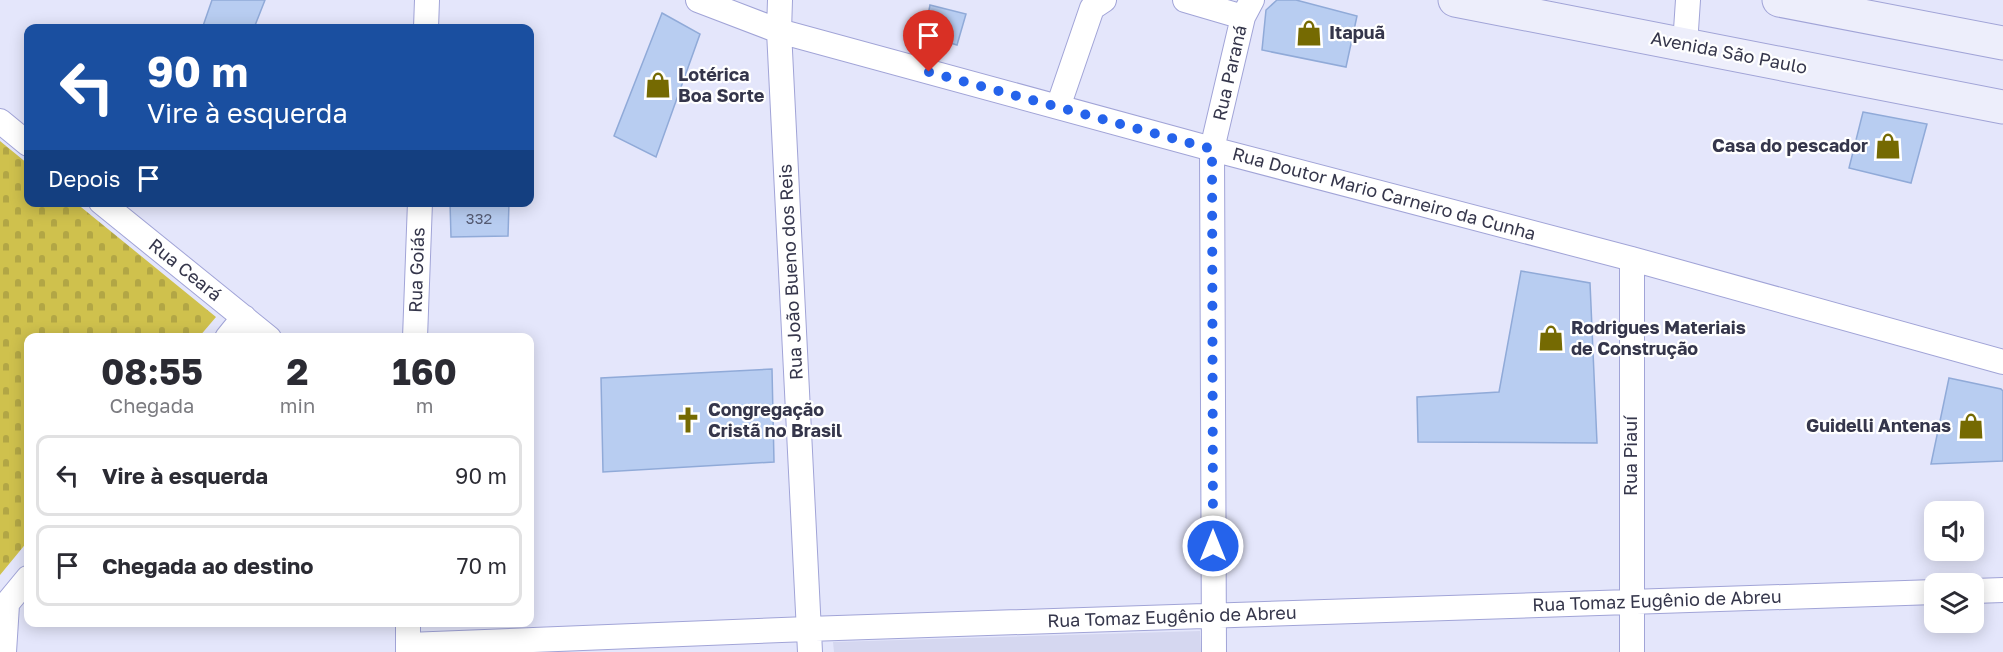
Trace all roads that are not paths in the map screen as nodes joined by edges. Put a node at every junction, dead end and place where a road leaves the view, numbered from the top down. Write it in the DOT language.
graph roads {
  1 [pos="427,0"];
  2 [pos="698,0"];
  3 [pos="780,0"];
  4 [pos="1104,0"];
  5 [pos="1185,0"];
  6 [pos="1455,0"];
  7 [pos="1688,0"];
  8 [pos="1779,0"];
  9 [pos="1248,9"];
  10 [pos="426,24"];
  11 [pos="779,31"];
  12 [pos="2003,43"];
  13 [pos="1684,45"];
  14 [pos="1058,107"];
  15 [pos="2003,107"];
  16 [pos="0,121"];
  17 [pos="24,141"];
  18 [pos="1212,149"];
  19 [pos="107,207"];
  20 [pos="420,207"];
  21 [pos="1632,259"];
  22 [pos="244,317"];
  23 [pos="231,333"];
  24 [pos="263,333"];
  25 [pos="415,333"];
  26 [pos="2003,362"];
  27 [pos="24,583"];
  28 [pos="2003,590"];
  29 [pos="1984,591"];
  30 [pos="1924,592"];
  31 [pos="1631,602"];
  32 [pos="3,608"];
  33 [pos="1213,616"];
  34 [pos="408,640"];
  35 [pos="809,640"];
  36 [pos="4,652"];
  37 [pos="1214,652"];
  38 [pos="1632,652"];
  1 -- 10 [label="street"];
  2 -- 11 [label="street, Rua Doutor Mario Carneiro da Cunha"];
  3 -- 11 [label="street, Rua João Bueno dos Reis"];
  4 -- 14 [label="street"];
  5 -- 9 [label="street"];
  6 -- 13 [label="main road, Avenida São Paulo"];
  7 -- 13 [label="street"];
  8 -- 12 [label="main road"];
  9 -- 18 [label="street, Rua Paraná"];
  11 -- 14 [label="street, Rua Doutor Mario Carneiro da Cunha"];
  11 -- 35 [label="street, Rua João Bueno dos Reis"];
  13 -- 15 [label="main road, Avenida São Paulo"];
  14 -- 18 [label="street, Rua Doutor Mario Carneiro da Cunha"];
  16 -- 17 [label="street"];
  18 -- 21 [label="street, Rua Doutor Mario Carneiro da Cunha"];
  18 -- 33 [label="street, Rua Paraná"];
  19 -- 22 [label="street, Rua Ceará"];
  20 -- 25 [label="street, Rua Goiás"];
  21 -- 26 [label="street, Rua Doutor Mario Carneiro da Cunha"];
  21 -- 31 [label="street, Rua Piauí"];
  22 -- 23 [label="street"];
  22 -- 24 [label="street, Rua Ceará"];
  27 -- 32 [label="street"];
  28 -- 29 [label="street"];
  30 -- 31 [label="street, Rua Tomaz Eugênio de Abreu"];
  31 -- 33 [label="street, Rua Tomaz Eugênio de Abreu"];
  31 -- 38 [label="street, Rua Piauí"];
  32 -- 36 [label="street"];
  33 -- 35 [label="street, Rua Tomaz Eugênio de Abreu"];
  33 -- 37 [label="street, Rua Paraná"];
  34 -- 35 [label="street, Rua Tomaz Eugênio de Abreu"];
}
